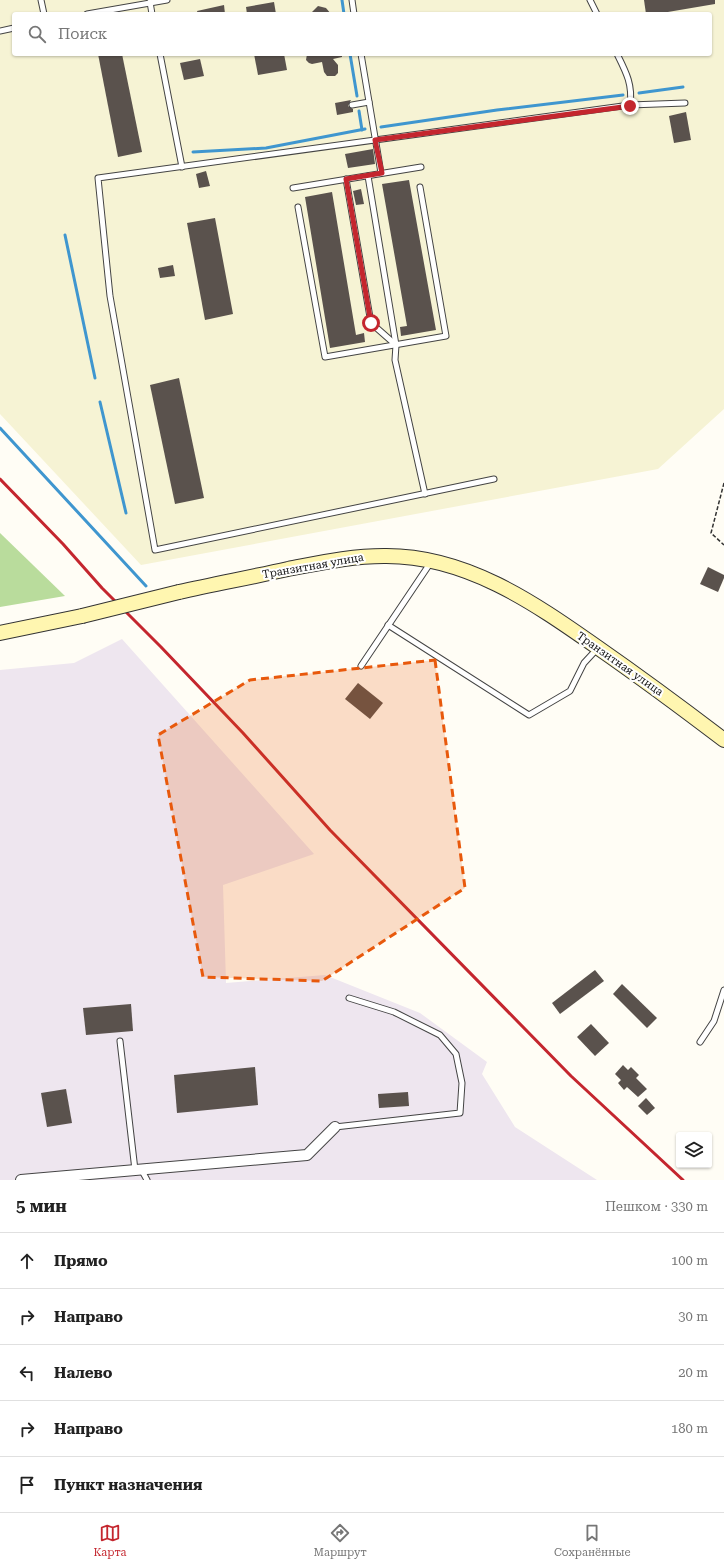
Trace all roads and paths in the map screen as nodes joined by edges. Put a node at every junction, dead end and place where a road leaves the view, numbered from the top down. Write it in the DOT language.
graph roads {
  1 [pos="41,0"];
  2 [pos="167,0"];
  3 [pos="352,0"];
  4 [pos="590,0"];
  5 [pos="150,2"];
  6 [pos="44,12"];
  7 [pos="98,12"];
  8 [pos="152,12"];
  9 [pos="354,12"];
  10 [pos="596,12"];
  11 [pos="12,28"];
  12 [pos="0,31"];
  13 [pos="160,56"];
  14 [pos="361,56"];
  15 [pos="618,56"];
  16 [pos="369,102"];
  17 [pos="685,103"];
  18 [pos="352,104"];
  19 [pos="630,106"];
  20 [pos="375,140"];
  21 [pos="182,167"];
  22 [pos="421,167"];
  23 [pos="382,173"];
  24 [pos="368,176"];
  25 [pos="346,179"];
  26 [pos="420,187"];
  27 [pos="292,188"];
  28 [pos="298,207"];
  29 [pos="396,345"];
  30 [pos="494,480"];
  31 [pos="724,483"];
  32 [pos="425,494"];
  33 [pos="724,545"];
  34 [pos="431,561"];
  35 [pos="388,625"];
  36 [pos="0,634"];
  37 [pos="599,648"];
  38 [pos="361,666"];
  39 [pos="724,740"];
  40 [pos="724,990"];
  41 [pos="348,998"];
  42 [pos="120,1041"];
  43 [pos="700,1042"];
  44 [pos="335,1127"];
  45 [pos="138,1170"];
  46 [pos="20,1180"];
  47 [pos="147,1180"];
  1 -- 6 [label="lane"];
  2 -- 5 [label="lane"];
  3 -- 9 [label="lane"];
  4 -- 10 [label="lane"];
  5 -- 7 [label="lane"];
  5 -- 8 [label="lane"];
  11 -- 12 [label="lane"];
  13 -- 21 [label="lane"];
  14 -- 16 [label="lane"];
  15 -- 19 [label="lane"];
  16 -- 18 [label="lane"];
  16 -- 20 [label="lane"];
  17 -- 19 [label="lane"];
  19 -- 20 [label="lane"];
  20 -- 21 [label="lane"];
  20 -- 23 [label="lane"];
  21 -- 32 [label="lane"];
  22 -- 23 [label="lane"];
  23 -- 24 [label="lane"];
  24 -- 25 [label="lane"];
  24 -- 29 [label="lane"];
  25 -- 27 [label="lane"];
  25 -- 29 [label="lane"];
  26 -- 29 [label="lane"];
  28 -- 29 [label="lane"];
  29 -- 32 [label="lane"];
  30 -- 32 [label="lane"];
  31 -- 33 [label="path"];
  34 -- 35 [label="lane"];
  34 -- 36 [label="main road, Транзитная улица, bridge"];
  34 -- 37 [label="main road, Транзитная улица"];
  35 -- 37 [label="lane"];
  35 -- 38 [label="lane"];
  37 -- 39 [label="main road, Транзитная улица"];
  40 -- 43 [label="lane"];
  41 -- 44 [label="lane"];
  42 -- 45 [label="lane"];
  44 -- 45 [label="street"];
  45 -- 46 [label="street"];
  45 -- 47 [label="lane"];
}
